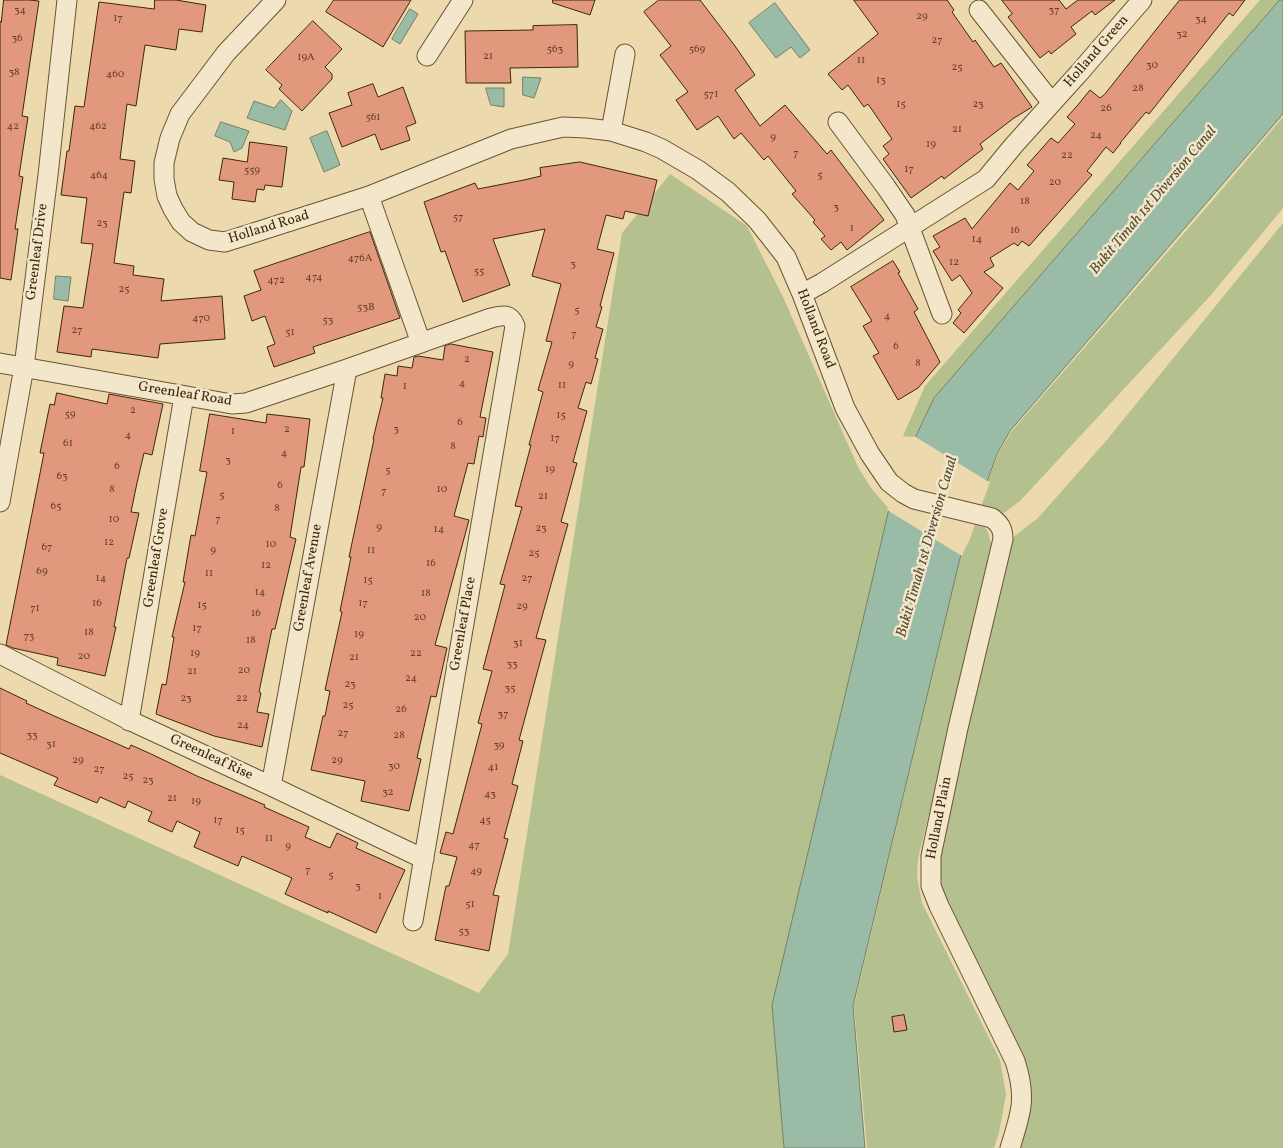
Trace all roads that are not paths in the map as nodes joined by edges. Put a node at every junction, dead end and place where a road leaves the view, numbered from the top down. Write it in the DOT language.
graph roads {
  1 [pos="67,0"];
  2 [pos="276,0"];
  3 [pos="464,0"];
  4 [pos="1142,0"];
  5 [pos="979,10"];
  6 [pos="625,54"];
  7 [pos="428,56"];
  8 [pos="1052,103"];
  9 [pos="838,122"];
  10 [pos="611,131"];
  11 [pos="369,196"];
  12 [pos="910,226"];
  13 [pos="802,294"];
  14 [pos="942,314"];
  15 [pos="515,326"];
  16 [pos="421,343"];
  17 [pos="0,363"];
  18 [pos="24,366"];
  19 [pos="347,369"];
  20 [pos="184,396"];
  21 [pos="0,502"];
  22 [pos="1003,532"];
  23 [pos="0,654"];
  24 [pos="130,721"];
  25 [pos="271,786"];
  26 [pos="424,859"];
  27 [pos="413,921"];
  28 [pos="1010,1148"];
  1 -- 18 [label="street, Greenleaf Drive"];
  2 -- 11 [label="street, Holland Road"];
  3 -- 7 [label="street"];
  4 -- 8 [label="street, Holland Green"];
  5 -- 8 [label="street"];
  6 -- 10 [label="street"];
  8 -- 12 [label="street, Holland Green"];
  9 -- 12 [label="street"];
  10 -- 11 [label="street, Holland Road"];
  10 -- 13 [label="street, Holland Road"];
  11 -- 16 [label="street"];
  12 -- 13 [label="street, Holland Green"];
  12 -- 14 [label="street"];
  13 -- 22 [label="street, Holland Road"];
  15 -- 16 [label="street, Greenleaf Road"];
  15 -- 26 [label="street, Greenleaf Place"];
  16 -- 19 [label="street, Greenleaf Road"];
  17 -- 18 [label="street, Greenleaf Road"];
  18 -- 20 [label="street, Greenleaf Road"];
  18 -- 21 [label="street, Greenleaf Drive"];
  19 -- 20 [label="street, Greenleaf Road"];
  19 -- 25 [label="street, Greenleaf Avenue"];
  20 -- 24 [label="street, Greenleaf Grove"];
  22 -- 28 [label="street, Holland Plain"];
  23 -- 24 [label="street, Greenleaf Rise"];
  24 -- 25 [label="street, Greenleaf Rise"];
  25 -- 26 [label="street, Greenleaf Rise"];
  26 -- 27 [label="street, Greenleaf Place"];
}
